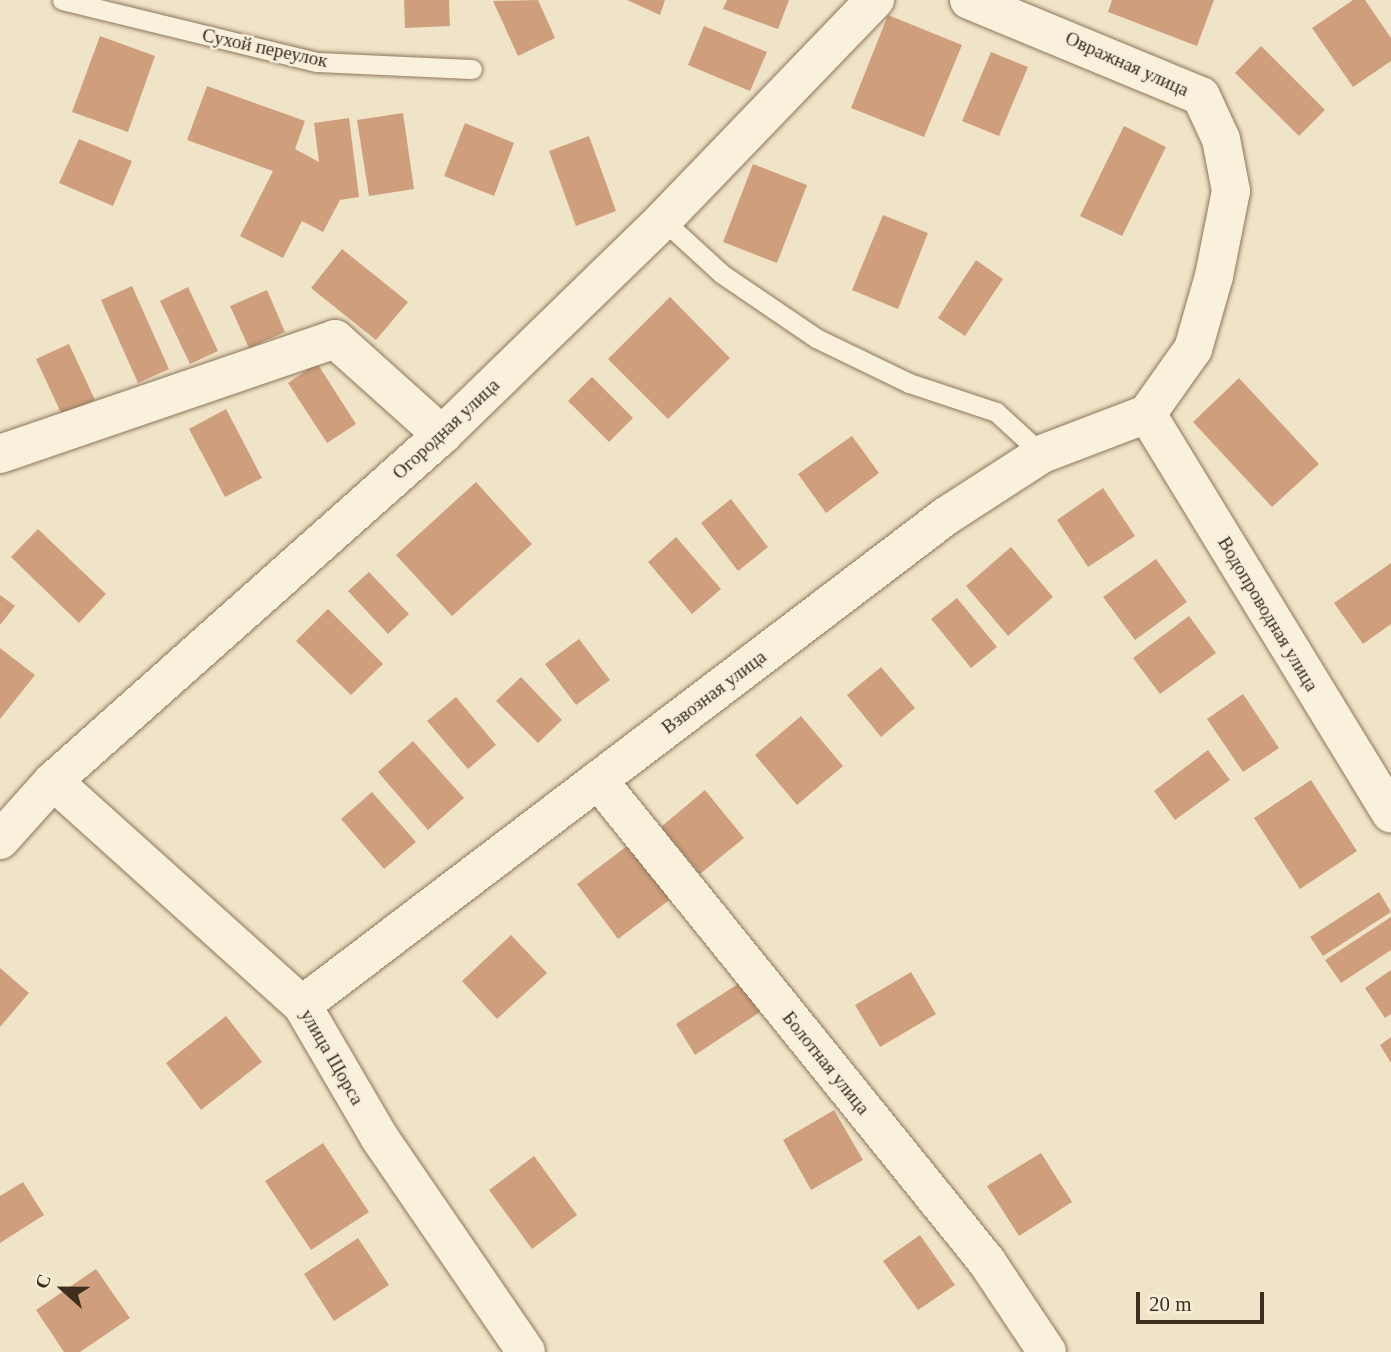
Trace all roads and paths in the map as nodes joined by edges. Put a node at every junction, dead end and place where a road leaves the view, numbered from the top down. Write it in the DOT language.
graph roads {
  1 [pos="62,0"];
  2 [pos="875,0"];
  3 [pos="969,0"];
  4 [pos="472,69"];
  5 [pos="663,220"];
  6 [pos="1147,414"];
  7 [pos="442,435"];
  8 [pos="0,454"];
  9 [pos="1042,454"];
  10 [pos="598,780"];
  11 [pos="52,782"];
  12 [pos="1391,813"];
  13 [pos="0,839"];
  14 [pos="302,1005"];
  15 [pos="526,1352"];
  16 [pos="1047,1352"];
  1 -- 4 [label="lane, Сухой переулок"];
  2 -- 5 [label="street, Огородная улица"];
  3 -- 6 [label="street, Овражная улица"];
  5 -- 7 [label="street, Огородная улица"];
  5 -- 9 [label="lane"];
  6 -- 9 [label="street, Взвозная улица"];
  6 -- 12 [label="street, Водопроводная улица"];
  7 -- 8 [label="street"];
  7 -- 11 [label="street, Огородная улица"];
  9 -- 10 [label="street, Взвозная улица"];
  10 -- 14 [label="street, Взвозная улица"];
  10 -- 16 [label="street, Болотная улица"];
  11 -- 13 [label="street, Огородная улица"];
  11 -- 14 [label="street, улица Щорса"];
  14 -- 15 [label="street, улица Щорса"];
}
